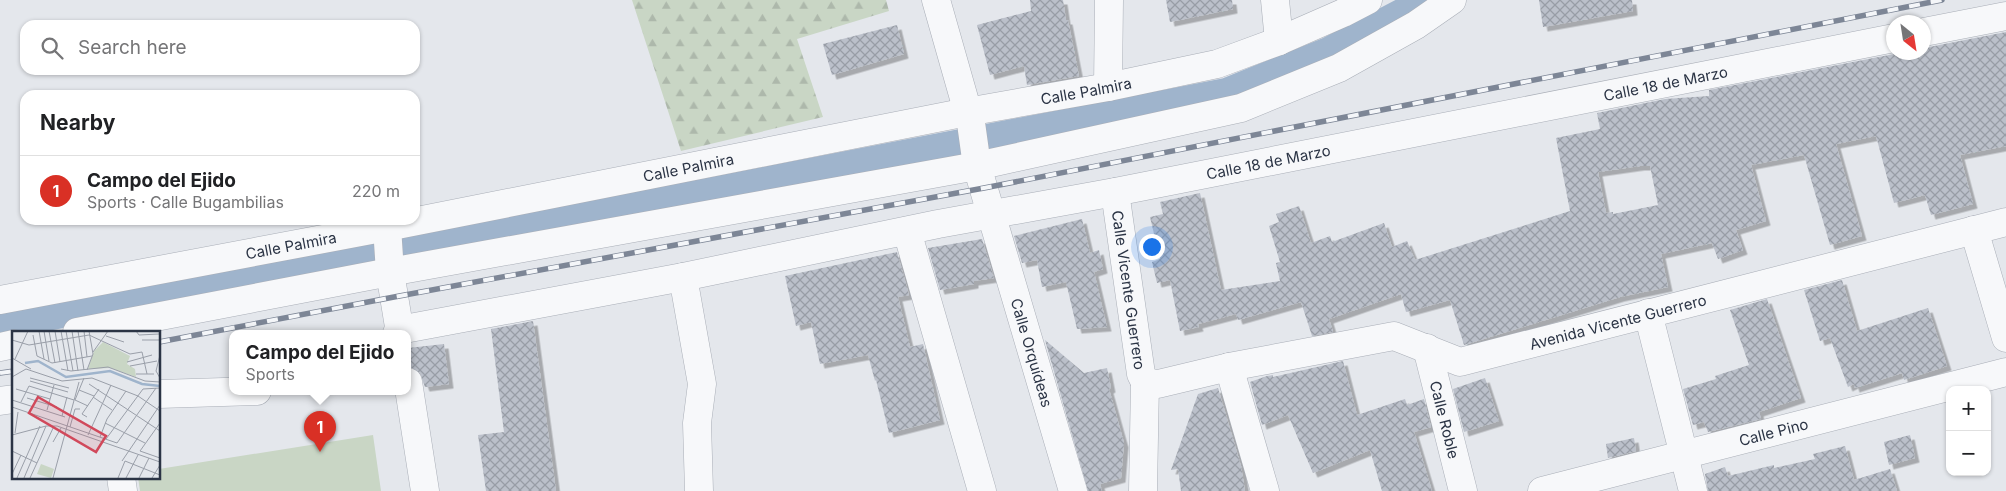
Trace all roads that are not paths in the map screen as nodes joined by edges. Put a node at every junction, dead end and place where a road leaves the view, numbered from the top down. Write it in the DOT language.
graph roads {
  1 [pos="936,0"];
  2 [pos="1109,0"];
  3 [pos="1275,0"];
  4 [pos="1368,0"];
  5 [pos="1452,0"];
  6 [pos="2006,16"];
  7 [pos="1931,31"];
  8 [pos="1886,40"];
  9 [pos="1279,41"];
  10 [pos="1108,87"];
  11 [pos="969,118"];
  12 [pos="977,163"];
  13 [pos="1115,192"];
  14 [pos="993,214"];
  15 [pos="2006,222"];
  16 [pos="420,223"];
  17 [pos="408,225"];
  18 [pos="387,229"];
  19 [pos="1974,230"];
  20 [pos="907,231"];
  21 [pos="390,270"];
  22 [pos="683,277"];
  23 [pos="0,300"];
  24 [pos="1648,313"];
  25 [pos="399,330"];
  26 [pos="409,330"];
  27 [pos="82,331"];
  28 [pos="2006,338"];
  29 [pos="1427,348"];
  30 [pos="1229,367"];
  31 [pos="2006,372"];
  32 [pos="1145,382"];
  33 [pos="229,392"];
  34 [pos="160,394"];
  35 [pos="410,395"];
  36 [pos="1684,455"];
  37 [pos="121,478"];
  38 [pos="123,491"];
  39 [pos="425,491"];
  40 [pos="699,491"];
  41 [pos="982,491"];
  42 [pos="1073,491"];
  43 [pos="1143,491"];
  44 [pos="1265,491"];
  45 [pos="1463,491"];
  46 [pos="1542,491"];
  47 [pos="1693,491"];
  1 -- 11 [label="street, Calle Orquídeas"];
  2 -- 10 [label="street"];
  3 -- 9 [label="street"];
  4 -- 9 [label="street, Calle Palmira"];
  5 -- 12 [label="street"];
  6 -- 7 [label="street"];
  8 -- 13 [label="street, Calle 18 de Marzo"];
  9 -- 10 [label="street, Calle Palmira"];
  10 -- 11 [label="street, Calle Palmira"];
  11 -- 12 [label="street, Calle Orquídeas"];
  11 -- 16 [label="street, Calle Palmira"];
  12 -- 14 [label="street, Calle Orquídeas"];
  12 -- 21 [label="street"];
  13 -- 14 [label="street, Calle 18 de Marzo"];
  13 -- 32 [label="street, Calle Vicente Guerrero"];
  14 -- 20 [label="street, Calle 18 de Marzo"];
  14 -- 42 [label="street, Calle Orquídeas"];
  15 -- 19 [label="street, Avenida Vicente Guerrero"];
  17 -- 18 [label="street, Calle Palmira"];
  18 -- 21 [label="street"];
  18 -- 23 [label="street, Calle Palmira"];
  19 -- 24 [label="street, Avenida Vicente Guerrero"];
  19 -- 28 [label="street"];
  20 -- 22 [label="street, Calle 18 de Marzo"];
  20 -- 41 [label="street"];
  21 -- 25 [label="street"];
  21 -- 27 [label="street"];
  22 -- 26 [label="street, Calle 18 de Marzo"];
  22 -- 40 [label="street"];
  24 -- 29 [label="street, Avenida Vicente Guerrero"];
  24 -- 36 [label="street"];
  29 -- 30 [label="street, Avenida Vicente Guerrero"];
  29 -- 45 [label="street, Calle Roble"];
  30 -- 32 [label="street, Calle Vicente Guerrero"];
  30 -- 44 [label="street"];
  31 -- 36 [label="street, Calle Pino"];
  32 -- 43 [label="street"];
  33 -- 34 [label="street"];
  35 -- 39 [label="street"];
  36 -- 46 [label="street, Calle Pino"];
  36 -- 47 [label="street"];
  37 -- 38 [label="street"];
}
